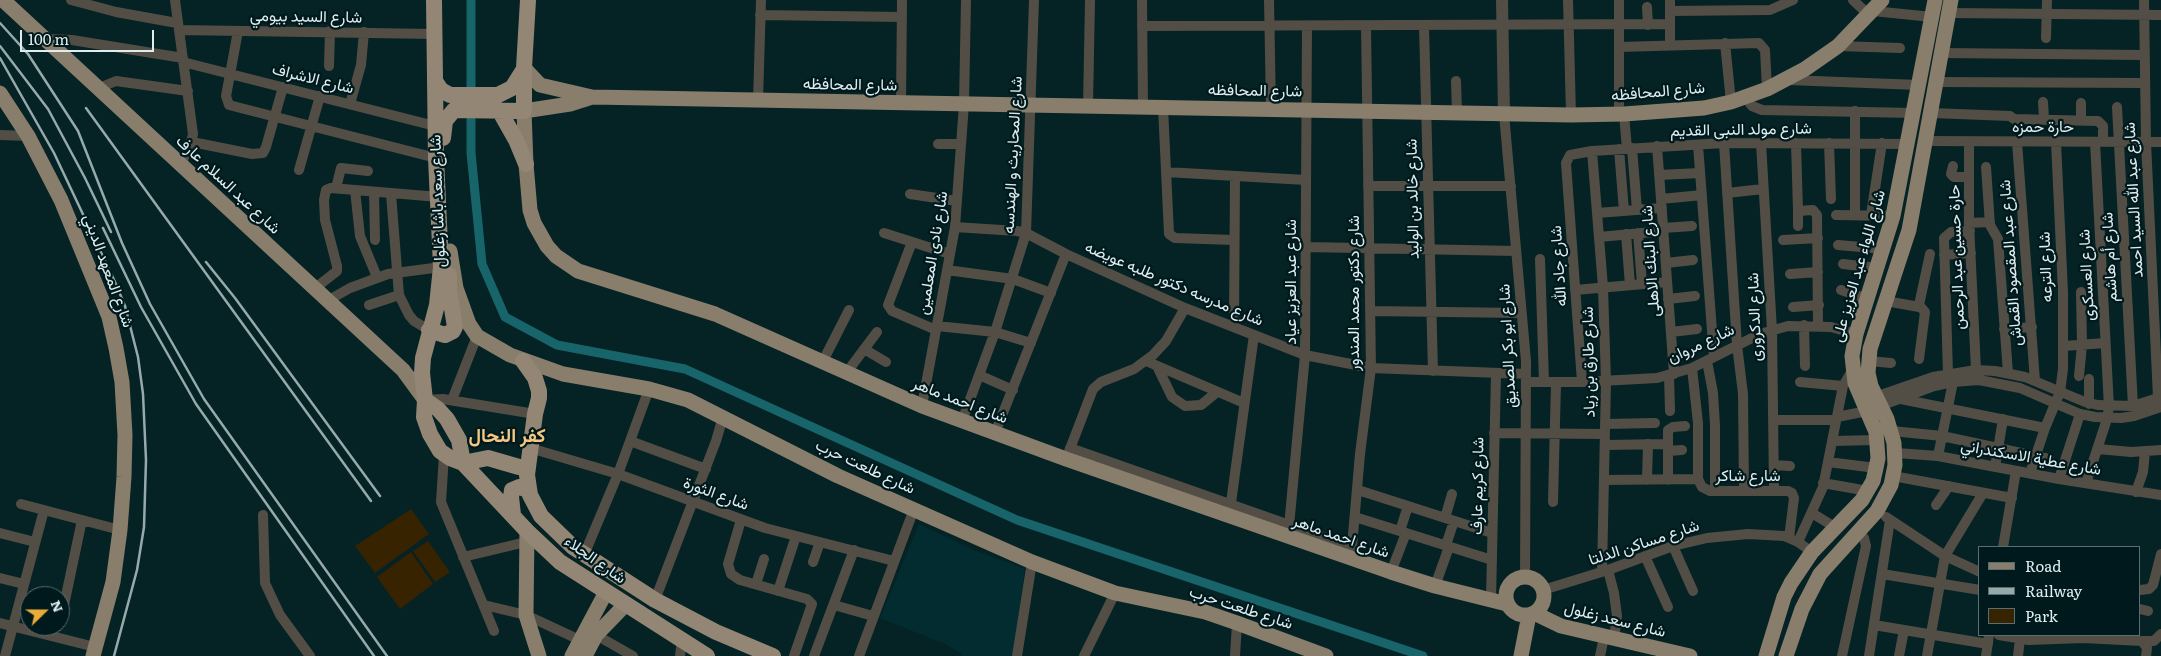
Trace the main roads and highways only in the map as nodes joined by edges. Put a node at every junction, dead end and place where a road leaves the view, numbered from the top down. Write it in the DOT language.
graph roads {
  1 [pos="3,0"];
  2 [pos="434,0"];
  3 [pos="528,0"];
  4 [pos="1935,0"];
  5 [pos="1950,6"];
  6 [pos="1875,9"];
  7 [pos="524,68"];
  8 [pos="435,81"];
  9 [pos="0,93"];
  10 [pos="592,98"];
  11 [pos="451,102"];
  12 [pos="498,105"];
  13 [pos="524,110"];
  14 [pos="439,130"];
  15 [pos="1906,151"];
  16 [pos="1922,160"];
  17 [pos="526,164"];
  18 [pos="1901,176"];
  19 [pos="1918,180"];
  20 [pos="450,251"];
  21 [pos="429,330"];
  22 [pos="523,361"];
  23 [pos="425,400"];
  24 [pos="1874,405"];
  25 [pos="463,463"];
  26 [pos="528,467"];
  27 [pos="528,490"];
  28 [pos="513,515"];
  29 [pos="527,537"];
  30 [pos="1812,552"];
  31 [pos="1828,565"];
  32 [pos="1799,570"];
  33 [pos="1816,581"];
  34 [pos="606,592"];
  35 [pos="626,604"];
  36 [pos="1507,604"];
  37 [pos="1532,614"];
  38 [pos="588,644"];
  39 [pos="681,648"];
  40 [pos="1300,651"];
  41 [pos="94,652"];
  42 [pos="1522,653"];
  43 [pos="768,655"];
  44 [pos="539,656"];
  45 [pos="572,656"];
  46 [pos="707,656"];
  47 [pos="1326,656"];
  48 [pos="1690,656"];
  49 [pos="1766,656"];
  50 [pos="1786,656"];
  1 -- 23 [label="main road, شارع عبد السلام عارف"];
  2 -- 8 [label="highway, شارع سعد باشا زغلول"];
  3 -- 7 [label="highway"];
  4 -- 15 [label="main road, شارع اللواء عبد العزيز على"];
  5 -- 16 [label="main road, شارع اللواء عبد العزيز على"];
  6 -- 10 [label="main road, شارع المحافظه"];
  7 -- 10 [label="main road, شارع المحافظه"];
  7 -- 12 [label="highway"];
  7 -- 13 [label="highway"];
  8 -- 11 [label="highway"];
  8 -- 14 [label="highway, شارع سعد باشا زغلول"];
  9 -- 41 [label="main road, شارع المعهد الديني"];
  10 -- 13 [label="main road, شارع المحافظه"];
  11 -- 12 [label="highway"];
  11 -- 14 [label="highway"];
  12 -- 13 [label="highway"];
  12 -- 17 [label="highway"];
  13 -- 17 [label="main road, شارع احمد ماهر"];
  14 -- 20 [label="highway, شارع سعد باشا زغلول"];
  14 -- 21 [label="highway, شارع سعد باشا زغلول"];
  15 -- 16 [label="main road"];
  15 -- 18 [label="main road, شارع اللواء عبد العزيز على"];
  16 -- 19 [label="main road, شارع اللواء عبد العزيز على"];
  17 -- 36 [label="main road, شارع احمد ماهر"];
  18 -- 19 [label="main road"];
  18 -- 24 [label="main road, شارع اللواء عبد العزيز على"];
  19 -- 24 [label="main road, شارع اللواء عبد العزيز على"];
  20 -- 21 [label="highway, شارع سعد باشا زغلول"];
  20 -- 22 [label="main road, شارع طلعت حرب"];
  21 -- 23 [label="highway, شارع سعد باشا زغلول"];
  22 -- 26 [label="highway, شارع الجلاء"];
  22 -- 40 [label="main road, شارع طلعت حرب"];
  23 -- 25 [label="highway"];
  23 -- 25 [label="highway, شارع سعد باشا زغلول"];
  24 -- 30 [label="main road, شارع اللواء عبد العزيز على"];
  24 -- 31 [label="main road, شارع اللواء عبد العزيز على"];
  25 -- 26 [label="highway"];
  25 -- 28 [label="highway, شارع الجلاء"];
  26 -- 27 [label="highway, شارع الجلاء"];
  27 -- 28 [label="highway"];
  27 -- 43 [label="highway, شارع الجلاء"];
  28 -- 29 [label="highway, شارع الجلاء"];
  29 -- 34 [label="highway, شارع الجلاء"];
  29 -- 44 [label="main road"];
  30 -- 31 [label="main road"];
  30 -- 32 [label="main road, شارع اللواء عبد العزيز على"];
  31 -- 33 [label="main road, شارع اللواء عبد العزيز على"];
  32 -- 33 [label="main road"];
  32 -- 49 [label="main road, شارع اللواء عبد العزيز على"];
  33 -- 50 [label="main road, شارع اللواء عبد العزيز على"];
  34 -- 35 [label="highway, شارع الجلاء"];
  34 -- 38 [label="main road"];
  35 -- 38 [label="main road"];
  35 -- 39 [label="highway, شارع الجلاء"];
  36 -- 37 [label="main road"];
  36 -- 37 [label="main road"];
  37 -- 42 [label="main road"];
  37 -- 48 [label="main road, شارع سعد زغلول"];
  38 -- 45 [label="main road"];
  39 -- 46 [label="highway, شارع الجلاء"];
  40 -- 47 [label="main road, شارع طلعت حرب"];
}
